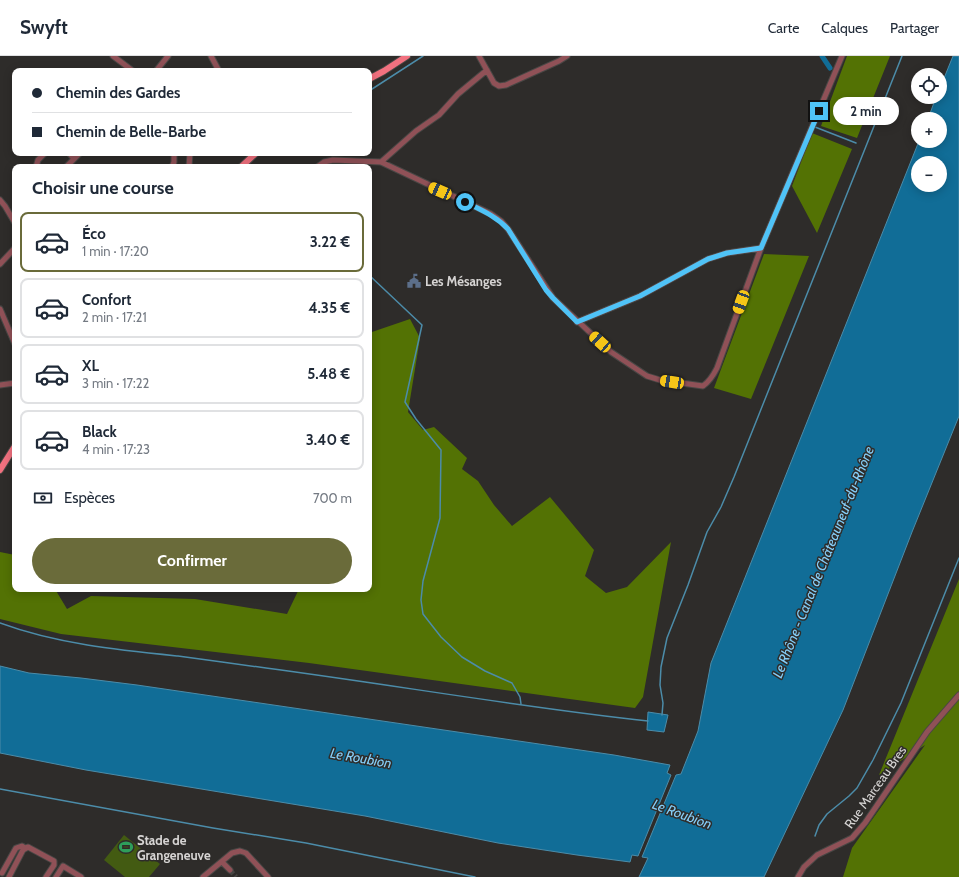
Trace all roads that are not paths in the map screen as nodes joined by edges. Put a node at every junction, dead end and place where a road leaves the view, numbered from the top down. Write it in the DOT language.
graph roads {
  1 [pos="113,56"];
  2 [pos="168,56"];
  3 [pos="211,56"];
  4 [pos="407,56"];
  5 [pos="479,56"];
  6 [pos="567,56"];
  7 [pos="842,56"];
  8 [pos="129,68"];
  9 [pos="158,68"];
  10 [pos="217,68"];
  11 [pos="487,70"];
  12 [pos="372,77"];
  13 [pos="71,156"];
  14 [pos="77,156"];
  15 [pos="253,156"];
  16 [pos="74,159"];
  17 [pos="381,162"];
  18 [pos="69,164"];
  19 [pos="244,164"];
  20 [pos="322,164"];
  21 [pos="0,200"];
  22 [pos="12,218"];
  23 [pos="761,248"];
  24 [pos="12,251"];
  25 [pos="0,264"];
  26 [pos="0,309"];
  27 [pos="577,322"];
  28 [pos="12,337"];
  29 [pos="12,383"];
  30 [pos="0,385"];
  31 [pos="12,451"];
  32 [pos="0,470"];
  33 [pos="959,695"];
  34 [pos="25,848"];
  35 [pos="222,862"];
  36 [pos="230,870"];
  37 [pos="1,872"];
  38 [pos="9,876"];
  39 [pos="80,876"];
  40 [pos="46,877"];
  41 [pos="56,877"];
  42 [pos="203,877"];
  43 [pos="268,877"];
  44 [pos="798,877"];
  1 -- 8 [label="street"];
  2 -- 9 [label="street"];
  3 -- 10 [label="street"];
  4 -- 12 [label="main road"];
  5 -- 11 [label="street"];
  6 -- 11 [label="street"];
  7 -- 23 [label="street"];
  11 -- 17 [label="street"];
  13 -- 16 [label="street"];
  14 -- 16 [label="street"];
  15 -- 19 [label="main road"];
  16 -- 18 [label="street"];
  17 -- 20 [label="street"];
  17 -- 27 [label="street"];
  21 -- 22 [label="street"];
  23 -- 27 [label="street"];
  23 -- 27 [label="street"];
  24 -- 25 [label="street"];
  26 -- 28 [label="street"];
  29 -- 30 [label="street"];
  31 -- 32 [label="main road"];
  33 -- 44 [label="street, Rue Marceau Bres"];
  34 -- 37 [label="street"];
  34 -- 38 [label="street"];
  34 -- 40 [label="street"];
  35 -- 36 [label="street"];
  35 -- 42 [label="street"];
  35 -- 43 [label="street"];
  37 -- 38 [label="street"];
  39 -- 41 [label="street"];
}
